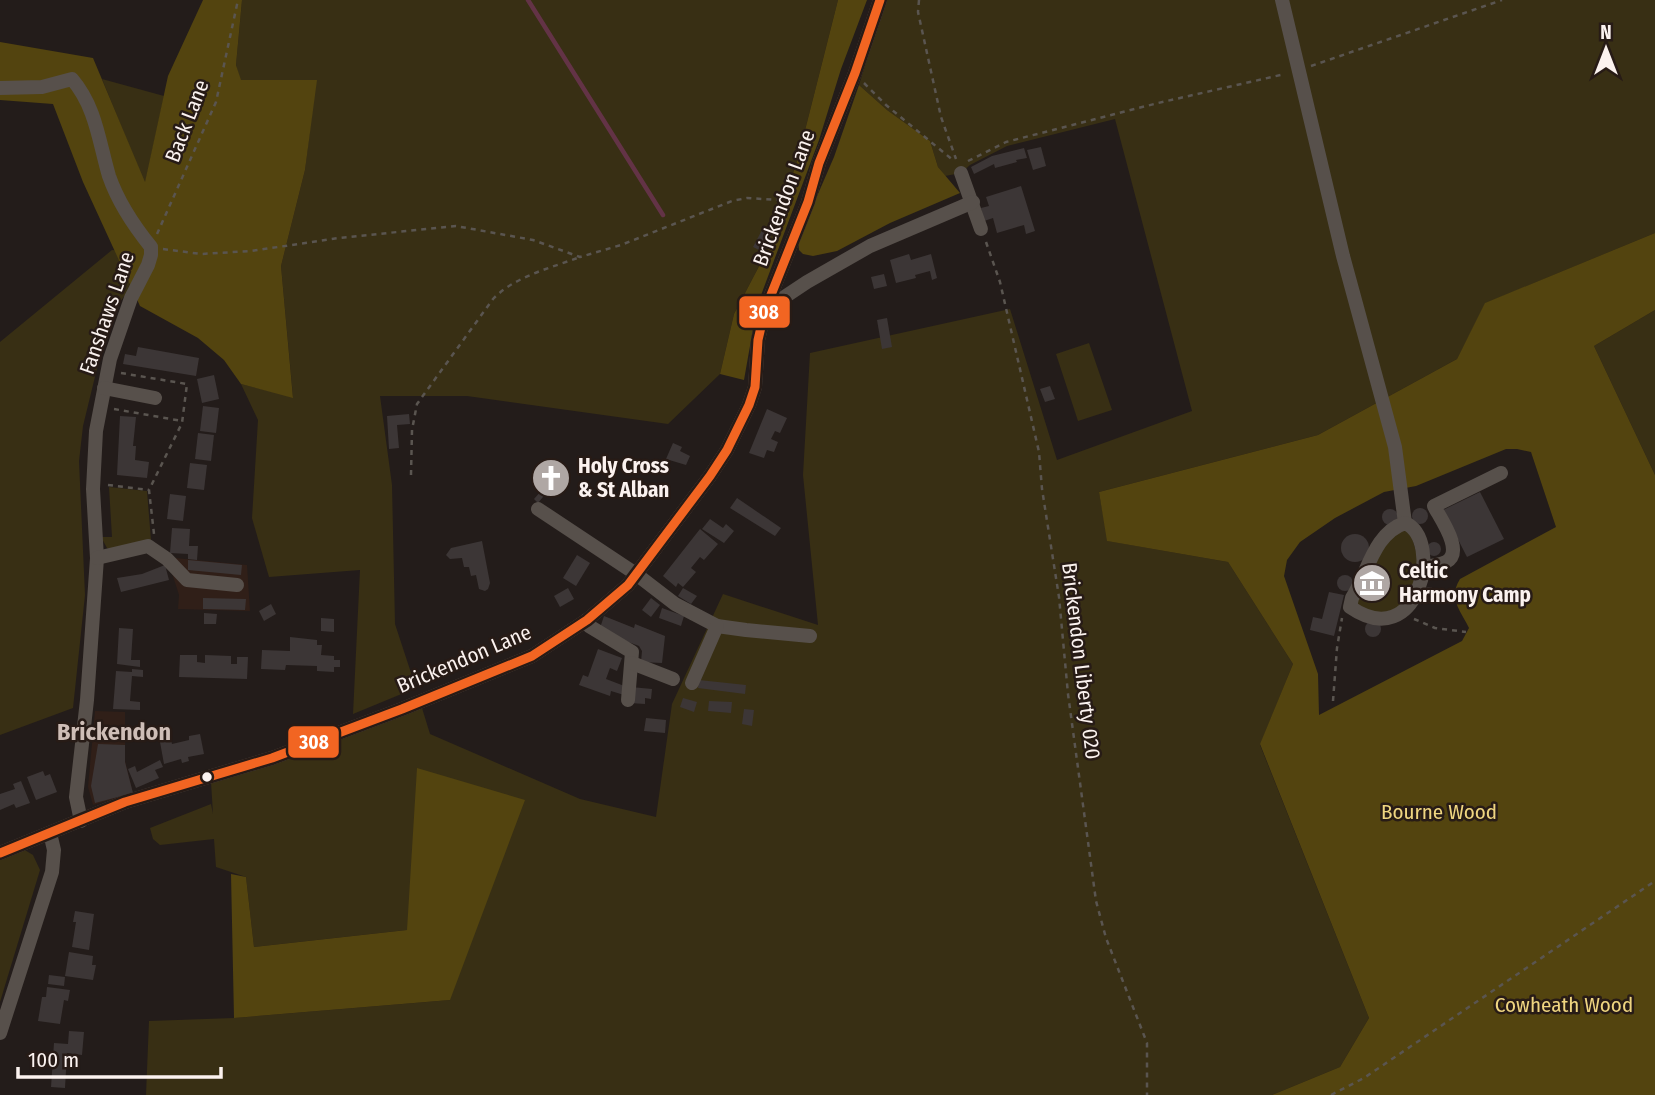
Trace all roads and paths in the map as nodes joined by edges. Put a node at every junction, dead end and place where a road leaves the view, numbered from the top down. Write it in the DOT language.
graph roads {
  1 [pos="238,0"];
  2 [pos="880,0"];
  3 [pos="919,0"];
  4 [pos="1282,0"];
  5 [pos="1502,0"];
  6 [pos="1298,71"];
  7 [pos="855,73"];
  8 [pos="0,88"];
  9 [pos="960,169"];
  10 [pos="807,202"];
  11 [pos="972,202"];
  12 [pos="981,229"];
  13 [pos="151,247"];
  14 [pos="580,257"];
  15 [pos="782,265"];
  16 [pos="807,282"];
  17 [pos="765,310"];
  18 [pos="107,370"];
  19 [pos="104,388"];
  20 [pos="155,398"];
  21 [pos="100,406"];
  22 [pos="182,421"];
  23 [pos="1501,473"];
  24 [pos="411,475"];
  25 [pos="93,483"];
  26 [pos="149,490"];
  27 [pos="538,509"];
  28 [pos="1405,523"];
  29 [pos="148,546"];
  30 [pos="97,558"];
  31 [pos="1424,567"];
  32 [pos="636,574"];
  33 [pos="237,585"];
  34 [pos="1350,607"];
  35 [pos="1402,612"];
  36 [pos="587,620"];
  37 [pos="717,625"];
  38 [pos="1466,632"];
  39 [pos="810,636"];
  40 [pos="632,663"];
  41 [pos="673,679"];
  42 [pos="692,683"];
  43 [pos="628,700"];
  44 [pos="1333,701"];
  45 [pos="81,821"];
  46 [pos="50,834"];
  47 [pos="0,853"];
  48 [pos="1655,881"];
  49 [pos="0,1033"];
  50 [pos="1147,1095"];
  51 [pos="1331,1095"];
  1 -- 13 [label="path, Back Lane"];
  2 -- 7 [label="street, Brickendon Lane"];
  3 -- 9 [label="path"];
  4 -- 6 [label="street"];
  5 -- 6 [label="path"];
  6 -- 9 [label="path"];
  6 -- 28 [label="street"];
  7 -- 9 [label="path"];
  7 -- 10 [label="street, Brickendon Lane"];
  8 -- 13 [label="street"];
  9 -- 11 [label="street"];
  10 -- 14 [label="path"];
  10 -- 15 [label="street, Brickendon Lane"];
  11 -- 12 [label="street"];
  11 -- 16 [label="street"];
  12 -- 50 [label="path, Brickendon Liberty 020"];
  13 -- 14 [label="path"];
  13 -- 18 [label="street, Fanshaws Lane"];
  14 -- 24 [label="path"];
  15 -- 16 [label="street"];
  15 -- 17 [label="street, Brickendon Lane"];
  16 -- 17 [label="street"];
  17 -- 32 [label="street, Brickendon Lane"];
  18 -- 19 [label="street, Fanshaws Lane"];
  18 -- 22 [label="path"];
  19 -- 20 [label="street"];
  19 -- 21 [label="street, Fanshaws Lane"];
  21 -- 22 [label="path"];
  21 -- 25 [label="street, Fanshaws Lane"];
  22 -- 26 [label="path"];
  23 -- 31 [label="street"];
  25 -- 26 [label="path"];
  25 -- 30 [label="street, Fanshaws Lane"];
  26 -- 29 [label="path"];
  27 -- 32 [label="street"];
  28 -- 31 [label="street"];
  28 -- 34 [label="street"];
  29 -- 30 [label="street"];
  29 -- 33 [label="street"];
  30 -- 45 [label="street, Fanshaws Lane"];
  31 -- 35 [label="street"];
  32 -- 36 [label="street, Brickendon Lane"];
  32 -- 37 [label="street"];
  34 -- 35 [label="street"];
  34 -- 44 [label="path"];
  35 -- 38 [label="path"];
  36 -- 40 [label="street"];
  36 -- 45 [label="street, Brickendon Lane"];
  37 -- 39 [label="street"];
  37 -- 42 [label="street"];
  40 -- 41 [label="street"];
  40 -- 43 [label="street"];
  45 -- 46 [label="street, Brickendon Lane"];
  46 -- 47 [label="street, Brickendon Lane"];
  46 -- 49 [label="street"];
  48 -- 51 [label="path"];
}
